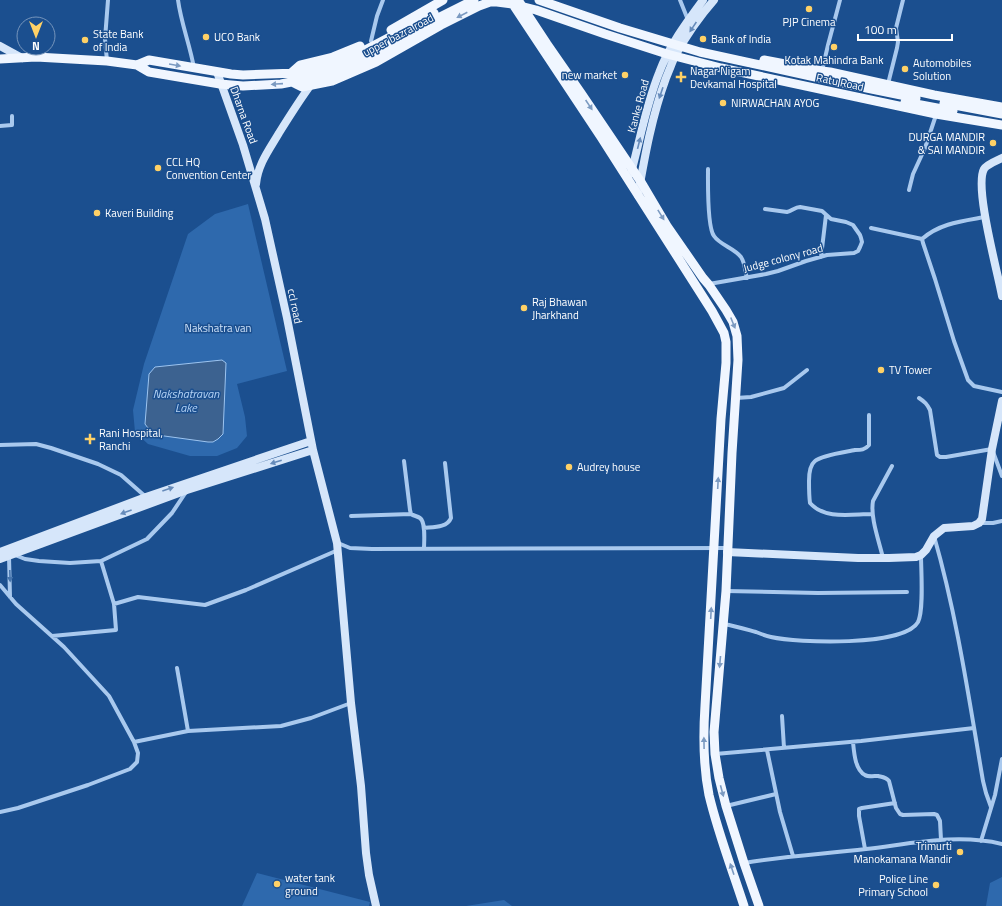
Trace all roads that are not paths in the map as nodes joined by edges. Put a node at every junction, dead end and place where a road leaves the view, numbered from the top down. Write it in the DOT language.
graph roads {
  1 [pos="108,0"];
  2 [pos="178,0"];
  3 [pos="383,0"];
  4 [pos="442,0"];
  5 [pos="460,0"];
  6 [pos="474,0"];
  7 [pos="538,0"];
  8 [pos="556,0"];
  9 [pos="680,0"];
  10 [pos="703,0"];
  11 [pos="714,0"];
  12 [pos="840,0"];
  13 [pos="903,0"];
  14 [pos="516,2"];
  15 [pos="688,20"];
  16 [pos="371,41"];
  17 [pos="679,41"];
  18 [pos="0,46"];
  19 [pos="671,55"];
  20 [pos="22,58"];
  21 [pos="0,59"];
  22 [pos="353,60"];
  23 [pos="107,61"];
  24 [pos="137,65"];
  25 [pos="194,68"];
  26 [pos="217,72"];
  27 [pos="822,72"];
  28 [pos="291,78"];
  29 [pos="220,84"];
  30 [pos="888,84"];
  31 [pos="310,86"];
  32 [pos="1002,108"];
  33 [pos="936,114"];
  34 [pos="12,116"];
  35 [pos="1001,123"];
  36 [pos="0,126"];
  37 [pos="1002,158"];
  38 [pos="708,168"];
  39 [pos="632,170"];
  40 [pos="629,181"];
  41 [pos="640,182"];
  42 [pos="256,189"];
  43 [pos="908,190"];
  44 [pos="638,195"];
  45 [pos="765,209"];
  46 [pos="826,215"];
  47 [pos="985,217"];
  48 [pos="871,228"];
  49 [pos="922,239"];
  50 [pos="821,257"];
  51 [pos="747,278"];
  52 [pos="709,284"];
  53 [pos="1002,296"];
  54 [pos="807,370"];
  55 [pos="1002,392"];
  56 [pos="735,398"];
  57 [pos="919,398"];
  58 [pos="1002,403"];
  59 [pos="870,415"];
  60 [pos="311,441"];
  61 [pos="0,445"];
  62 [pos="992,449"];
  63 [pos="313,450"];
  64 [pos="404,462"];
  65 [pos="445,463"];
  66 [pos="892,466"];
  67 [pos="1002,476"];
  68 [pos="187,490"];
  69 [pos="146,500"];
  70 [pos="411,514"];
  71 [pos="872,514"];
  72 [pos="351,516"];
  73 [pos="1002,521"];
  74 [pos="979,523"];
  75 [pos="424,528"];
  76 [pos="934,536"];
  77 [pos="338,546"];
  78 [pos="424,549"];
  79 [pos="714,549"];
  80 [pos="728,550"];
  81 [pos="0,552"];
  82 [pos="11,555"];
  83 [pos="920,555"];
  84 [pos="883,558"];
  85 [pos="0,559"];
  86 [pos="101,561"];
  87 [pos="0,585"];
  88 [pos="726,591"];
  89 [pos="907,592"];
  90 [pos="10,598"];
  91 [pos="114,604"];
  92 [pos="723,624"];
  93 [pos="52,636"];
  94 [pos="177,668"];
  95 [pos="351,703"];
  96 [pos="782,716"];
  97 [pos="974,728"];
  98 [pos="188,731"];
  99 [pos="134,742"];
  100 [pos="853,742"];
  101 [pos="784,748"];
  102 [pos="767,750"];
  103 [pos="715,754"];
  104 [pos="1002,759"];
  105 [pos="776,794"];
  106 [pos="895,803"];
  107 [pos="726,806"];
  108 [pos="991,807"];
  109 [pos="0,812"];
  110 [pos="941,840"];
  111 [pos="981,841"];
  112 [pos="1002,844"];
  113 [pos="865,849"];
  114 [pos="793,856"];
  115 [pos="744,863"];
  116 [pos="376,906"];
  117 [pos="744,906"];
  118 [pos="759,906"];
  1 -- 23 [label="street"];
  2 -- 25 [label="street"];
  3 -- 16 [label="street"];
  4 -- 16 [label="main road, upper bazra road"];
  5 -- 22 [label="main road"];
  6 -- 22 [label="main road"];
  7 -- 32 [label="main road"];
  8 -- 17 [label="main road"];
  9 -- 15 [label="street"];
  10 -- 15 [label="street"];
  11 -- 17 [label="street, one-way"];
  12 -- 27 [label="street"];
  13 -- 30 [label="street"];
  14 -- 19 [label="main road, upper bazra road"];
  14 -- 31 [label="main road, upper bazra road, one-way"];
  14 -- 35 [label="main road"];
  14 -- 39 [label="main road, one-way"];
  14 -- 40 [label="main road"];
  15 -- 17 [label="street"];
  16 -- 28 [label="main road, upper bazra road"];
  17 -- 19 [label="street, Kanke Road"];
  17 -- 27 [label="main road, Ratu Road"];
  18 -- 20 [label="street"];
  19 -- 33 [label="main road, Ratu Road"];
  39 -- 19 [label="street, Kanke Road, one-way"];
  19 -- 41 [label="street, Kanke Road, one-way"];
  20 -- 21 [label="main road"];
  20 -- 23 [label="main road"];
  22 -- 28 [label="main road"];
  23 -- 24 [label="main road"];
  24 -- 25 [label="main road, one-way"];
  24 -- 29 [label="main road"];
  25 -- 26 [label="main road"];
  26 -- 28 [label="main road"];
  26 -- 29 [label="street, Dharna Road"];
  27 -- 30 [label="main road, Ratu Road"];
  28 -- 29 [label="main road, one-way"];
  28 -- 31 [label="main road, upper bazra road"];
  29 -- 42 [label="street, Dharna Road"];
  30 -- 32 [label="main road, Ratu Road"];
  31 -- 42 [label="street, ccl road"];
  32 -- 35 [label="street"];
  33 -- 35 [label="main road, Ratu Road"];
  33 -- 43 [label="street"];
  34 -- 36 [label="street"];
  37 -- 47 [label="street"];
  38 -- 51 [label="street"];
  39 -- 40 [label="street, Kanke Road"];
  39 -- 41 [label="main road"];
  40 -- 44 [label="main road"];
  41 -- 44 [label="street, Kanke Road"];
  41 -- 52 [label="main road, one-way"];
  42 -- 60 [label="street, ccl road"];
  79 -- 44 [label="main road, one-way"];
  45 -- 46 [label="street, Judge colony road"];
  46 -- 50 [label="street"];
  46 -- 50 [label="street, Judge colony road"];
  47 -- 49 [label="street"];
  47 -- 53 [label="street"];
  48 -- 49 [label="street"];
  49 -- 55 [label="street"];
  50 -- 51 [label="street, Judge colony road"];
  51 -- 52 [label="street, Judge colony road"];
  52 -- 56 [label="main road, one-way"];
  54 -- 56 [label="street"];
  56 -- 80 [label="main road"];
  57 -- 62 [label="street"];
  58 -- 62 [label="street"];
  59 -- 71 [label="street"];
  60 -- 63 [label="street, ccl road"];
  69 -- 60 [label="street, one-way"];
  61 -- 69 [label="street"];
  62 -- 67 [label="street"];
  62 -- 74 [label="street"];
  63 -- 68 [label="street, one-way"];
  63 -- 77 [label="street, ccl road"];
  64 -- 70 [label="street"];
  65 -- 75 [label="street"];
  66 -- 71 [label="street"];
  68 -- 69 [label="street"];
  68 -- 86 [label="street"];
  69 -- 81 [label="street"];
  69 -- 82 [label="street, one-way"];
  70 -- 72 [label="street"];
  70 -- 75 [label="street"];
  71 -- 84 [label="street"];
  73 -- 74 [label="street"];
  74 -- 76 [label="street"];
  75 -- 78 [label="street"];
  76 -- 83 [label="street"];
  76 -- 97 [label="street"];
  77 -- 78 [label="street"];
  77 -- 91 [label="street"];
  77 -- 95 [label="street, ccl road"];
  78 -- 79 [label="street"];
  79 -- 80 [label="street"];
  117 -- 79 [label="main road, one-way"];
  80 -- 84 [label="street"];
  80 -- 88 [label="main road"];
  82 -- 85 [label="street"];
  82 -- 86 [label="street"];
  82 -- 90 [label="street, one-way"];
  83 -- 84 [label="street"];
  83 -- 92 [label="street"];
  86 -- 91 [label="street"];
  87 -- 90 [label="street"];
  88 -- 89 [label="street"];
  88 -- 92 [label="main road"];
  90 -- 93 [label="street"];
  91 -- 93 [label="street"];
  92 -- 103 [label="main road, one-way"];
  93 -- 99 [label="street"];
  94 -- 98 [label="street"];
  95 -- 98 [label="street"];
  95 -- 116 [label="street, ccl road"];
  96 -- 101 [label="street"];
  97 -- 100 [label="street"];
  97 -- 108 [label="street"];
  98 -- 99 [label="street"];
  99 -- 109 [label="street"];
  100 -- 101 [label="street"];
  100 -- 106 [label="street"];
  101 -- 102 [label="street"];
  102 -- 103 [label="street"];
  102 -- 105 [label="street"];
  103 -- 107 [label="main road, one-way"];
  104 -- 108 [label="street"];
  105 -- 107 [label="street"];
  105 -- 114 [label="street"];
  106 -- 110 [label="street"];
  106 -- 113 [label="street"];
  107 -- 115 [label="main road"];
  108 -- 111 [label="street"];
  110 -- 111 [label="street"];
  110 -- 113 [label="street"];
  111 -- 112 [label="street"];
  113 -- 114 [label="street"];
  114 -- 115 [label="street"];
  115 -- 118 [label="main road"];
}
